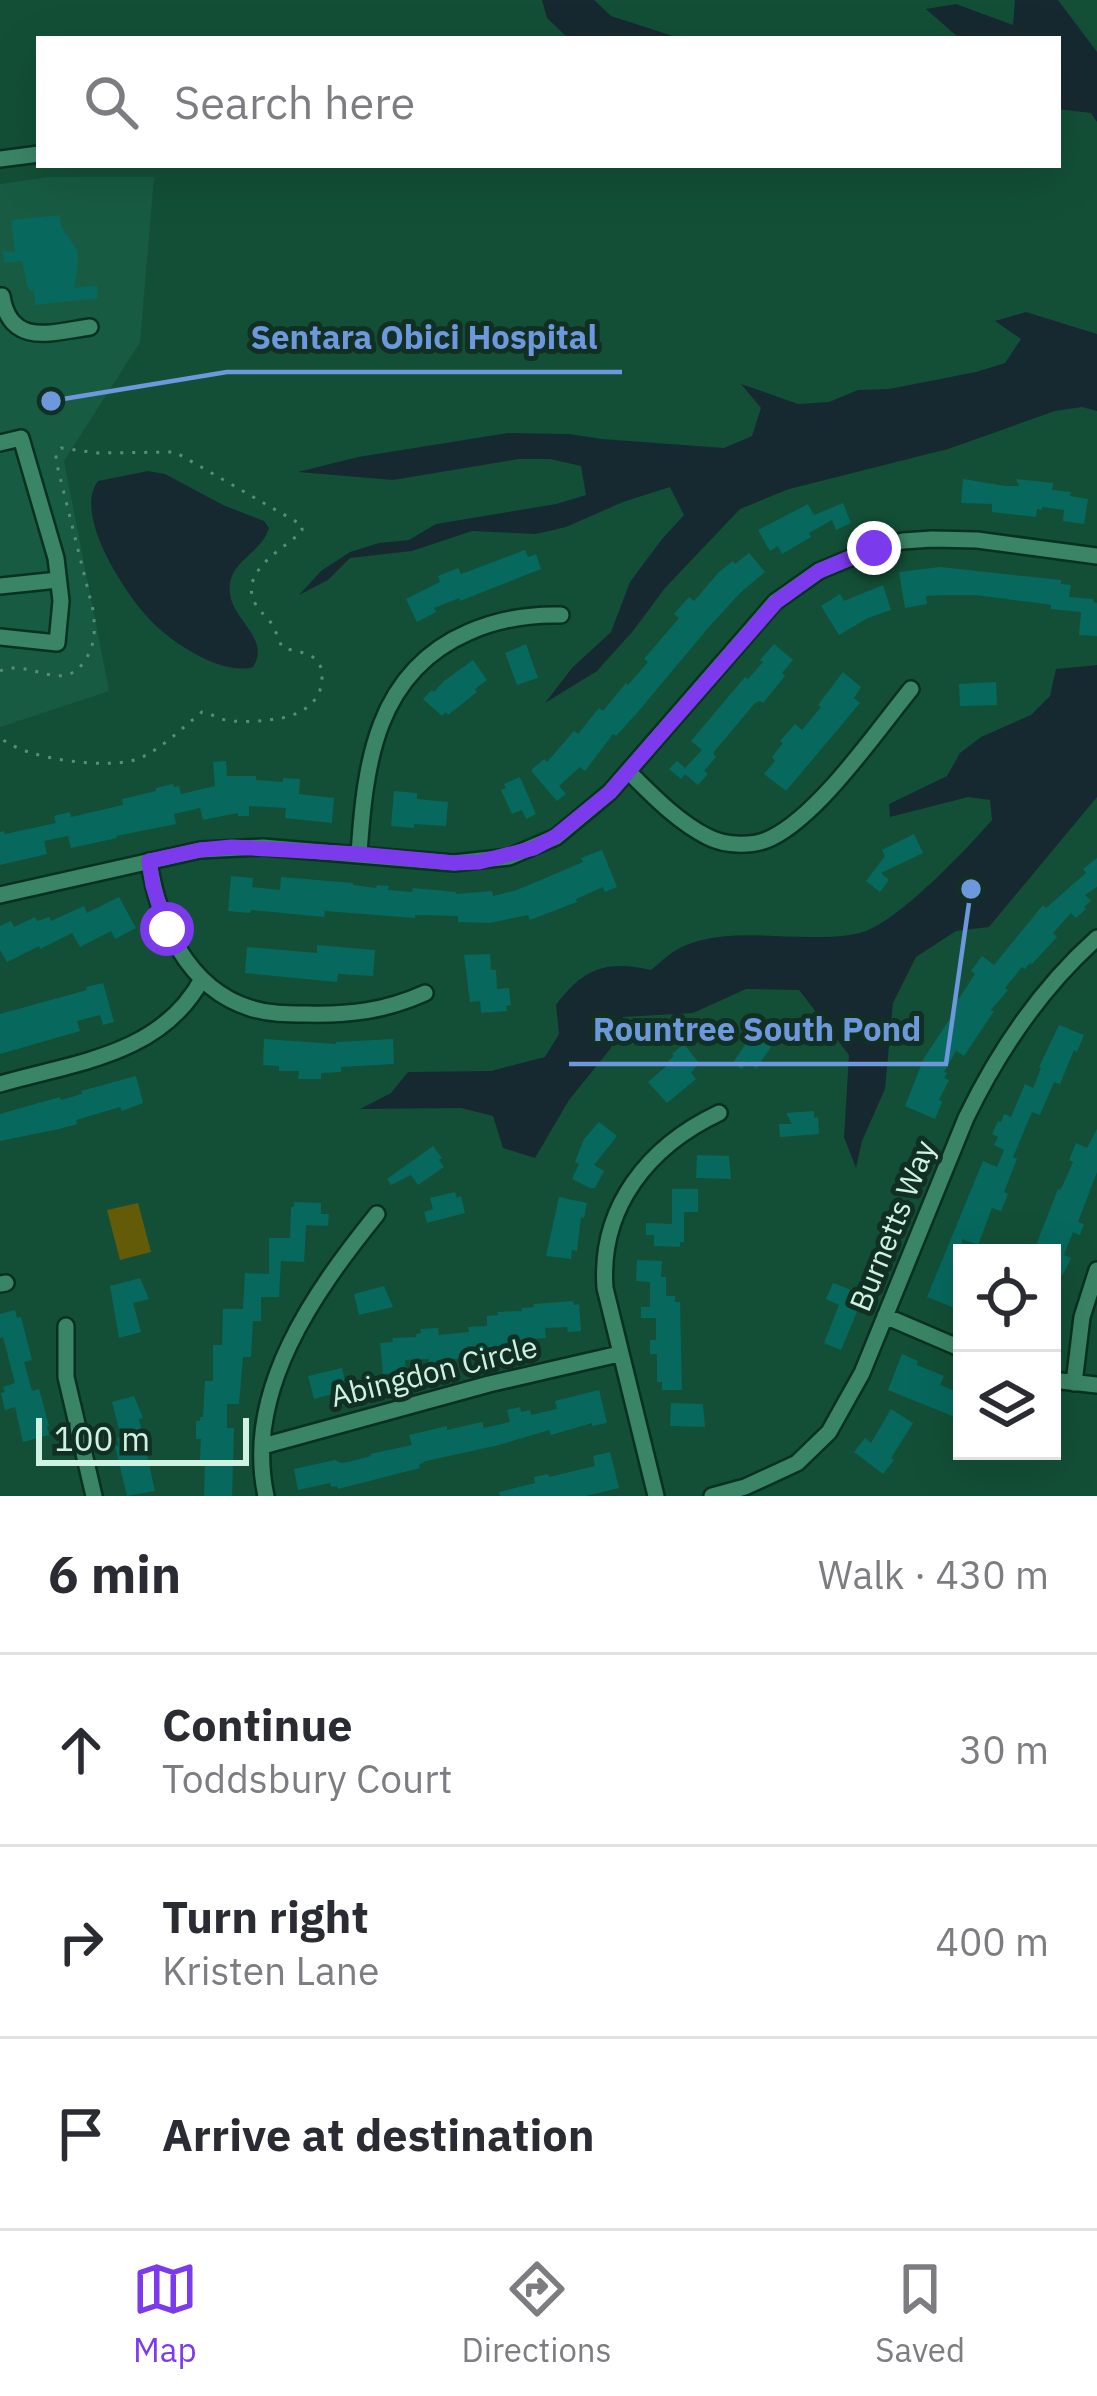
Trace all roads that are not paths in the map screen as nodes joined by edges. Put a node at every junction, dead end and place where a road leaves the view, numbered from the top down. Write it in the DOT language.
graph roads {
  1 [pos="36,154"];
  2 [pos="0,159"];
  3 [pos="1,291"];
  4 [pos="90,327"];
  5 [pos="0,443"];
  6 [pos="1097,556"];
  7 [pos="58,580"];
  8 [pos="0,586"];
  9 [pos="561,615"];
  10 [pos="0,637"];
  11 [pos="911,689"];
  12 [pos="629,772"];
  13 [pos="359,854"];
  14 [pos="149,861"];
  15 [pos="0,895"];
  16 [pos="1097,938"];
  17 [pos="202,979"];
  18 [pos="425,993"];
  19 [pos="0,1084"];
  20 [pos="719,1113"];
  21 [pos="377,1214"];
  22 [pos="1097,1270"];
  23 [pos="885,1316"];
  24 [pos="66,1326"];
  25 [pos="953,1345"];
  26 [pos="620,1354"];
  27 [pos="1061,1381"];
  28 [pos="1074,1383"];
  29 [pos="1097,1385"];
  30 [pos="262,1445"];
  31 [pos="94,1496"];
  32 [pos="266,1496"];
  33 [pos="656,1496"];
  34 [pos="712,1496"];
  1 -- 2 [label="street"];
  3 -- 4 [label="street"];
  5 -- 7 [label="street"];
  6 -- 12 [label="street"];
  7 -- 8 [label="street"];
  7 -- 10 [label="street"];
  9 -- 13 [label="street"];
  11 -- 12 [label="street"];
  12 -- 13 [label="street"];
  13 -- 14 [label="street"];
  14 -- 15 [label="street"];
  14 -- 17 [label="street"];
  16 -- 23 [label="street, Burnetts Way"];
  17 -- 18 [label="street"];
  17 -- 19 [label="street"];
  20 -- 26 [label="street"];
  21 -- 30 [label="street"];
  22 -- 28 [label="street"];
  23 -- 25 [label="street"];
  23 -- 34 [label="street, Burnetts Way"];
  24 -- 31 [label="street"];
  26 -- 30 [label="street, Abingdon Circle"];
  26 -- 33 [label="street"];
  27 -- 28 [label="street"];
  28 -- 29 [label="street"];
  30 -- 32 [label="street"];
}
